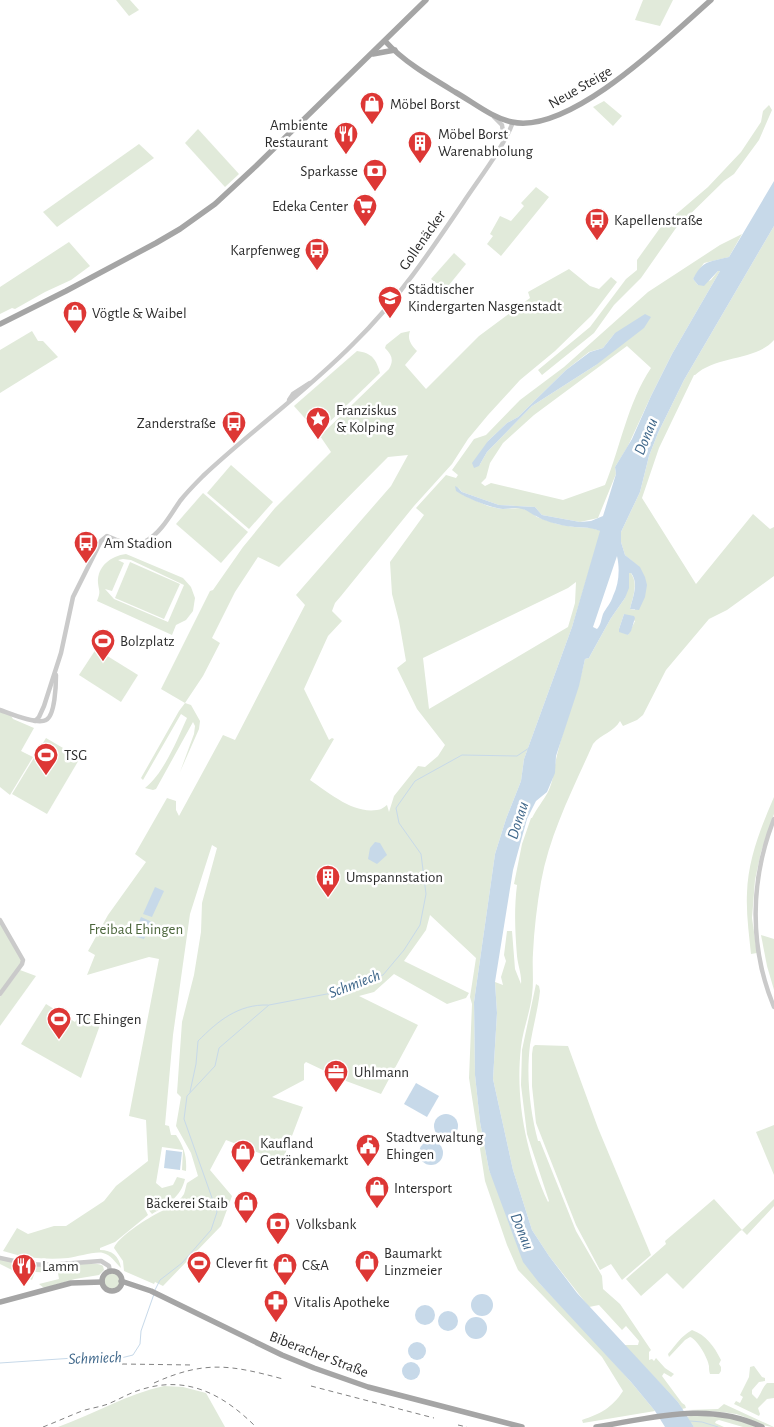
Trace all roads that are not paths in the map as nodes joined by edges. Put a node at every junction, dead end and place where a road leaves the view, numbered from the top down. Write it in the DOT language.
graph roads {
  1 [pos="426,0"];
  2 [pos="710,0"];
  3 [pos="385,41"];
  4 [pos="395,50"];
  5 [pos="371,54"];
  6 [pos="487,111"];
  7 [pos="513,122"];
  8 [pos="504,140"];
  9 [pos="0,324"];
  10 [pos="57,666"];
  11 [pos="0,710"];
  12 [pos="34,721"];
  13 [pos="774,819"];
  14 [pos="0,920"];
  15 [pos="0,994"];
  16 [pos="774,1007"];
  17 [pos="0,1258"];
  18 [pos="110,1272"];
  19 [pos="122,1281"];
  20 [pos="102,1282"];
  21 [pos="0,1302"];
  22 [pos="520,1426"];
  23 [pos="596,1427"];
  24 [pos="762,1427"];
  1 -- 3 [label="main road"];
  2 -- 7 [label="main road, Neue Steige"];
  3 -- 4 [label="main road, Neue Steige"];
  3 -- 5 [label="main road"];
  4 -- 5 [label="main road"];
  4 -- 6 [label="main road, Neue Steige"];
  5 -- 9 [label="main road"];
  6 -- 7 [label="main road, Neue Steige"];
  6 -- 8 [label="street"];
  7 -- 8 [label="street, Gollenäcker"];
  8 -- 10 [label="street, Gollenäcker"];
  10 -- 12 [label="street"];
  10 -- 12 [label="street"];
  11 -- 12 [label="street"];
  13 -- 16 [label="street"];
  14 -- 15 [label="street"];
  17 -- 18 [label="street"];
  18 -- 19 [label="main road"];
  18 -- 20 [label="main road"];
  19 -- 20 [label="main road"];
  19 -- 22 [label="main road, Biberacher Straße"];
  20 -- 21 [label="main road"];
  23 -- 24 [label="main road"];
}
